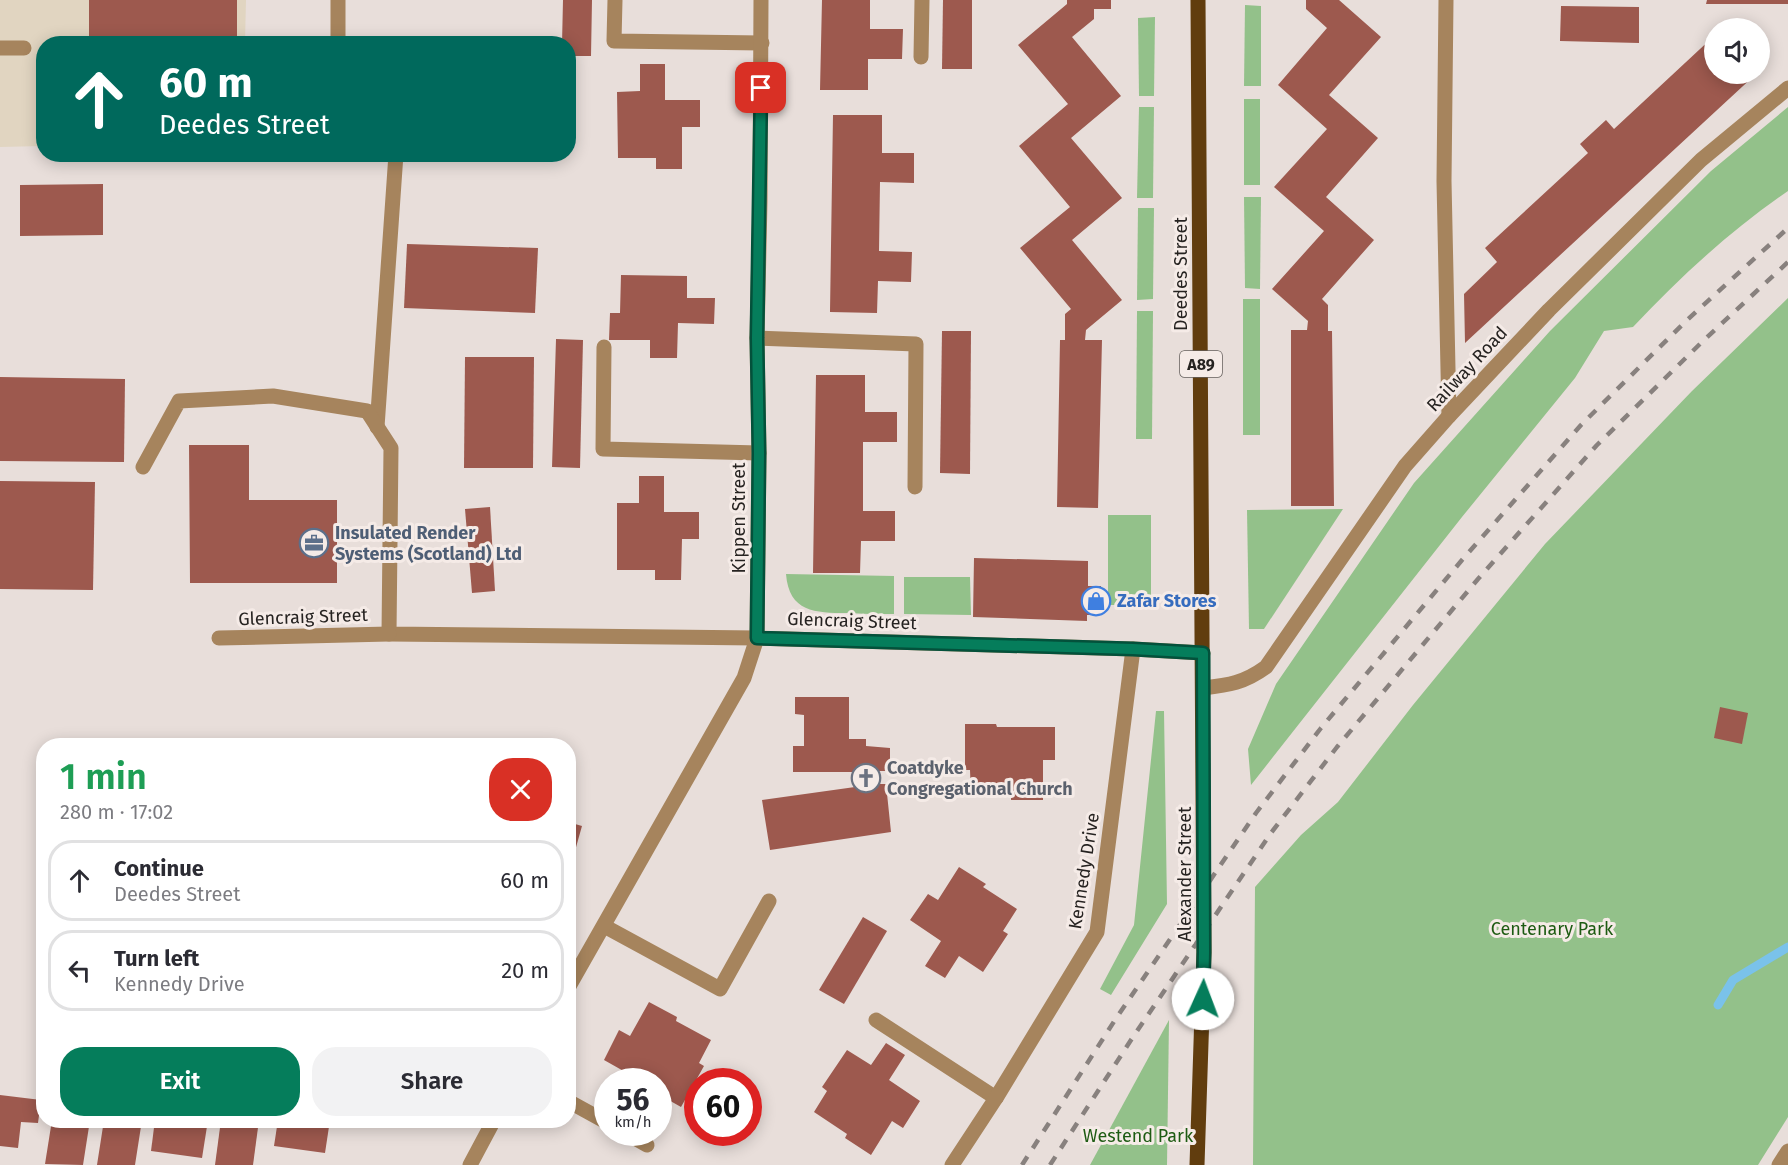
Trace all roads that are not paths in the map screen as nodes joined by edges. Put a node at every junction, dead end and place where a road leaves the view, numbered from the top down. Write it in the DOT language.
graph roads {
  1 [pos="338,0"];
  2 [pos="615,0"];
  3 [pos="761,0"];
  4 [pos="922,0"];
  5 [pos="1198,0"];
  6 [pos="1446,0"];
  7 [pos="338,36"];
  8 [pos="762,43"];
  9 [pos="0,48"];
  10 [pos="24,48"];
  11 [pos="921,57"];
  12 [pos="1788,88"];
  13 [pos="395,162"];
  14 [pos="757,338"];
  15 [pos="604,347"];
  16 [pos="1449,416"];
  17 [pos="377,427"];
  18 [pos="759,453"];
  19 [pos="143,467"];
  20 [pos="915,487"];
  21 [pos="389,634"];
  22 [pos="219,638"];
  23 [pos="757,638"];
  24 [pos="1133,649"];
  25 [pos="1203,653"];
  26 [pos="1203,688"];
  27 [pos="1204,728"];
  28 [pos="769,901"];
  29 [pos="604,926"];
  30 [pos="576,974"];
  31 [pos="876,1020"];
  32 [pos="996,1098"];
  33 [pos="576,1105"];
  34 [pos="594,1115"];
  35 [pos="490,1128"];
  36 [pos="1788,1151"];
  37 [pos="470,1165"];
  38 [pos="952,1165"];
  39 [pos="1197,1165"];
  40 [pos="1779,1165"];
  1 -- 7 [label="street"];
  2 -- 8 [label="street"];
  3 -- 8 [label="street, Kippen Street"];
  4 -- 11 [label="street"];
  5 -- 25 [label="main road, Deedes Street / A89"];
  6 -- 16 [label="street"];
  8 -- 14 [label="street, Kippen Street"];
  9 -- 10 [label="street"];
  12 -- 16 [label="street, Railway Road"];
  13 -- 17 [label="street"];
  14 -- 18 [label="street, Kippen Street"];
  14 -- 20 [label="street"];
  15 -- 18 [label="street"];
  16 -- 26 [label="street, Railway Road"];
  17 -- 19 [label="street, Glencraig Street"];
  17 -- 21 [label="street, Glencraig Street"];
  18 -- 23 [label="street, Kippen Street"];
  21 -- 22 [label="street, Glencraig Street"];
  21 -- 23 [label="street, Glencraig Street"];
  23 -- 24 [label="street, Glencraig Street"];
  23 -- 29 [label="street, Kippen Street"];
  24 -- 25 [label="street"];
  24 -- 32 [label="street, Kennedy Drive"];
  25 -- 26 [label="main road, Deedes Street / A89"];
  26 -- 27 [label="main road, Deedes Street / A89"];
  27 -- 39 [label="main road, Alexander Street / A89"];
  28 -- 29 [label="street"];
  29 -- 30 [label="street, Kippen Street"];
  31 -- 32 [label="street"];
  32 -- 38 [label="street, Kennedy Drive"];
  33 -- 34 [label="street"];
  35 -- 37 [label="street"];
  36 -- 40 [label="street"];
}
